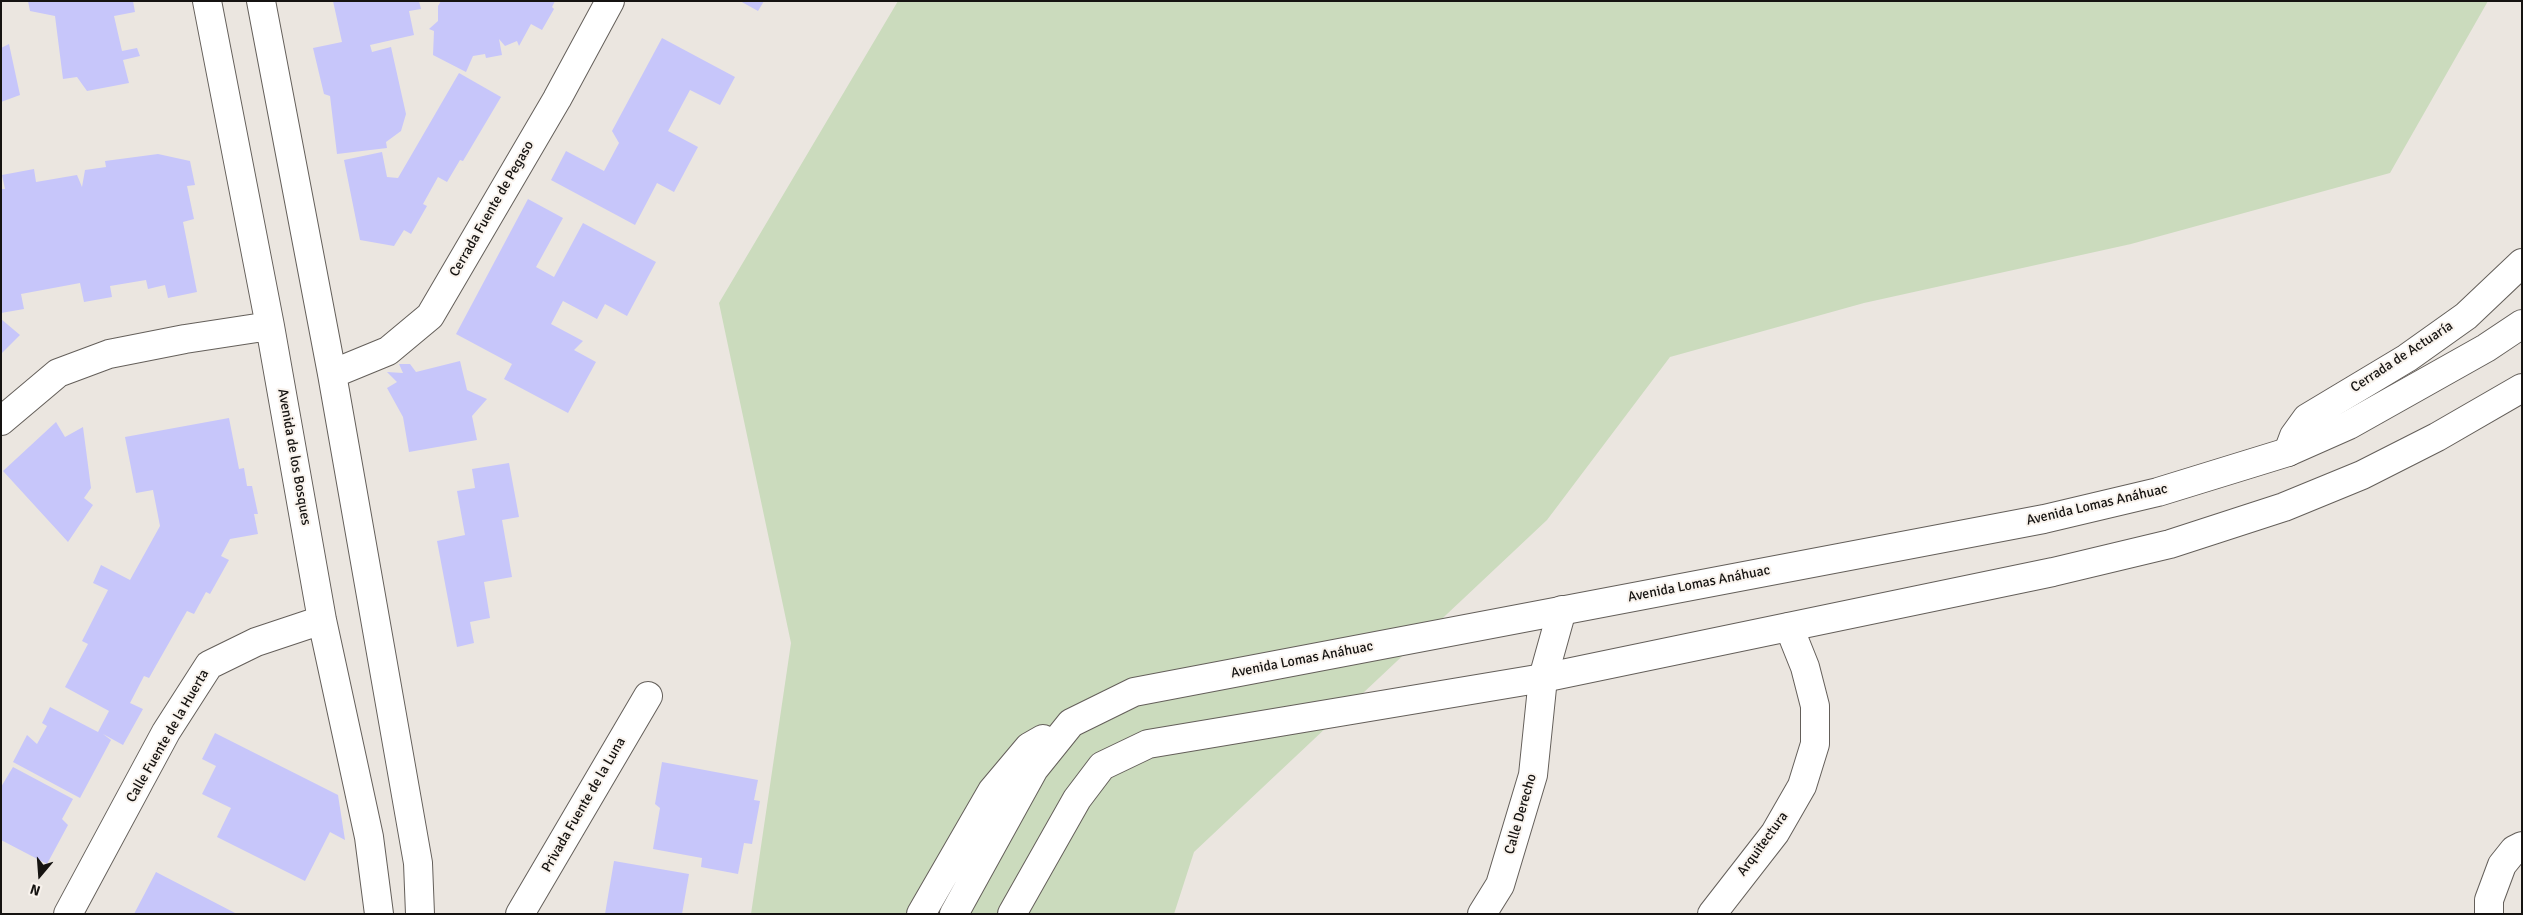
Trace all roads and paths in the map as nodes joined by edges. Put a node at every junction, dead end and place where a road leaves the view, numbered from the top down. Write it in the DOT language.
graph roads {
  1 [pos="207,1"];
  2 [pos="261,1"];
  3 [pos="610,1"];
  4 [pos="2522,263"];
  5 [pos="2522,324"];
  6 [pos="270,326"];
  7 [pos="332,374"];
  8 [pos="2522,388"];
  9 [pos="1,421"];
  10 [pos="2288,452"];
  11 [pos="1562,610"];
  12 [pos="322,620"];
  13 [pos="1789,627"];
  14 [pos="1543,678"];
  15 [pos="648,696"];
  16 [pos="1071,723"];
  17 [pos="2522,846"];
  18 [pos="68,914"];
  19 [pos="379,914"];
  20 [pos="420,914"];
  21 [pos="520,914"];
  22 [pos="921,914"];
  23 [pos="954,914"];
  24 [pos="1012,914"];
  25 [pos="1482,914"];
  26 [pos="1712,914"];
  27 [pos="2489,914"];
  1 -- 6 [label="street, Avenida de los Bosques"];
  2 -- 7 [label="street"];
  3 -- 7 [label="street, Cerrada Fuente de Pegaso"];
  4 -- 10 [label="street, Cerrada de Actuaría"];
  5 -- 10 [label="street, Avenida Lomas Anáhuac"];
  6 -- 9 [label="street"];
  6 -- 12 [label="street, Avenida de los Bosques"];
  7 -- 20 [label="street"];
  8 -- 13 [label="street"];
  10 -- 11 [label="street, Avenida Lomas Anáhuac"];
  11 -- 14 [label="street, Calle Derecho"];
  11 -- 16 [label="street, Avenida Lomas Anáhuac"];
  12 -- 18 [label="street, Calle Fuente de la Huerta"];
  12 -- 19 [label="street, Avenida de los Bosques"];
  13 -- 14 [label="street"];
  13 -- 26 [label="street, Arquitectura"];
  14 -- 24 [label="street"];
  14 -- 25 [label="street, Calle Derecho"];
  15 -- 21 [label="street, Privada Fuente de la Luna"];
  16 -- 22 [label="street"];
  16 -- 23 [label="street, Avenida Lomas Anáhuac"];
  17 -- 27 [label="street"];
}
